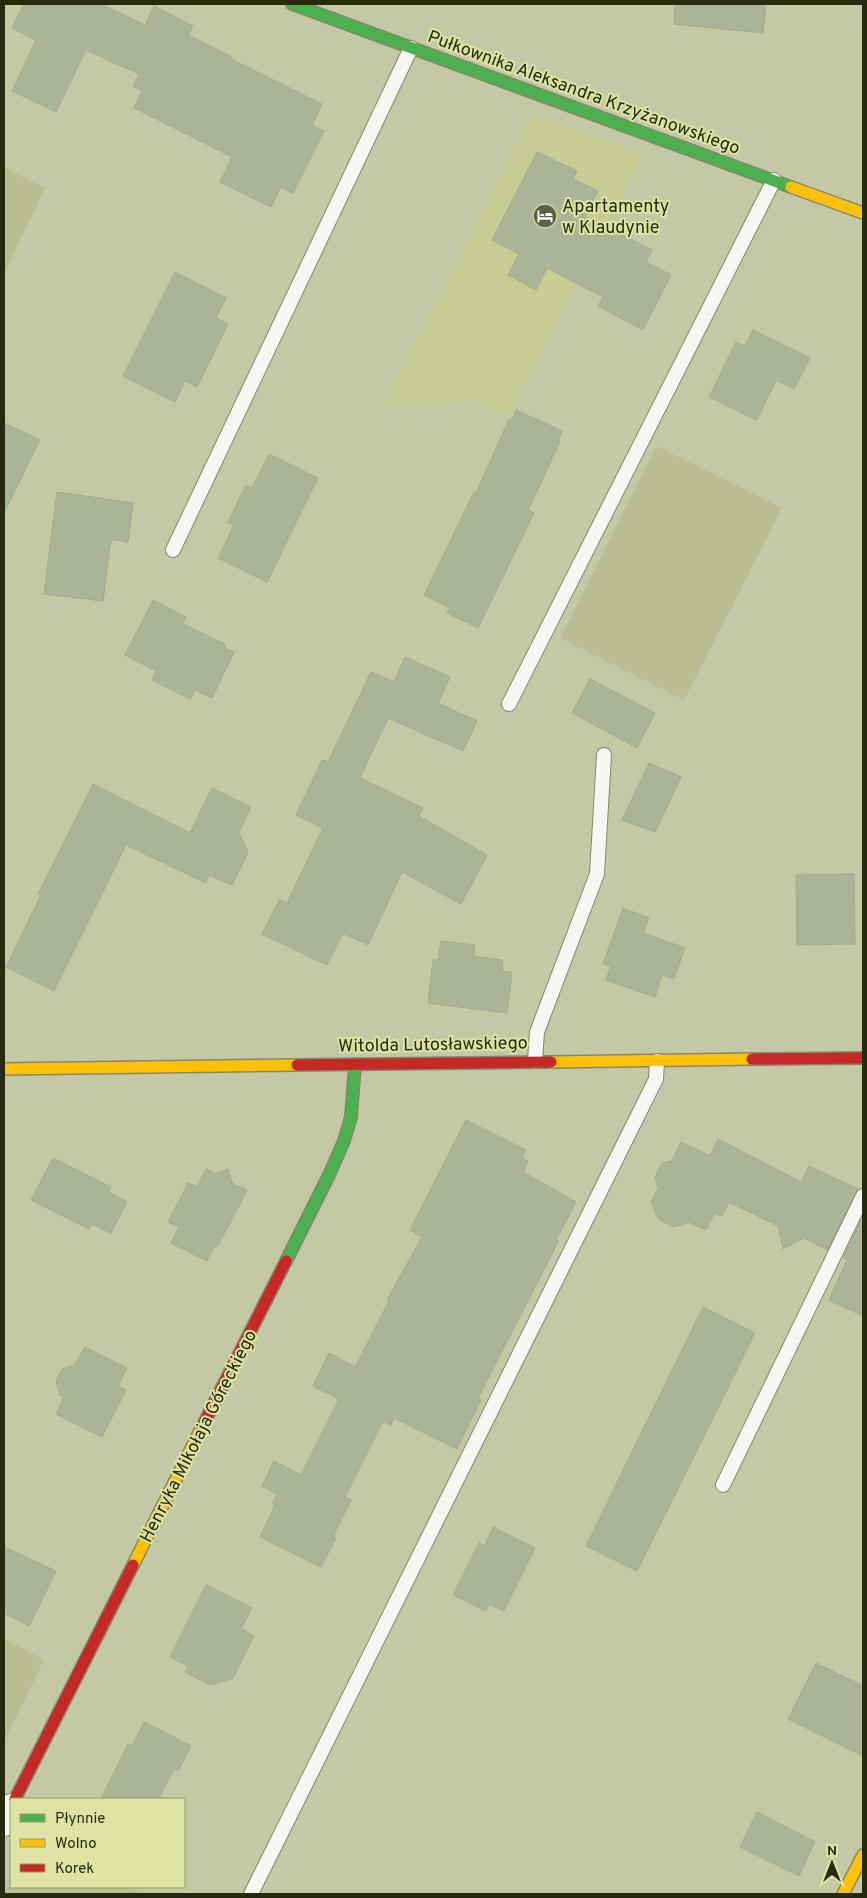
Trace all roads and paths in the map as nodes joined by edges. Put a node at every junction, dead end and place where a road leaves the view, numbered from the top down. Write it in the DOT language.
graph roads {
  1 [pos="292,4"];
  2 [pos="411,48"];
  3 [pos="774,180"];
  4 [pos="863,213"];
  5 [pos="173,550"];
  6 [pos="509,704"];
  7 [pos="604,755"];
  8 [pos="863,1058"];
  9 [pos="535,1060"];
  10 [pos="657,1060"];
  11 [pos="355,1064"];
  12 [pos="4,1069"];
  13 [pos="863,1196"];
  14 [pos="723,1485"];
  15 [pos="17,1798"];
  16 [pos="10,1810"];
  17 [pos="4,1822"];
  18 [pos="863,1854"];
  19 [pos="251,1894"];
  20 [pos="843,1894"];
  1 -- 2 [label="street, Pułkownika Aleksandra Krzyżanowskiego"];
  2 -- 3 [label="street, Pułkownika Aleksandra Krzyżanowskiego"];
  2 -- 5 [label="lane"];
  3 -- 4 [label="street, Pułkownika Aleksandra Krzyżanowskiego"];
  3 -- 6 [label="lane"];
  7 -- 9 [label="lane"];
  8 -- 10 [label="street, Witolda Lutosławskiego"];
  9 -- 10 [label="street, Witolda Lutosławskiego"];
  9 -- 11 [label="street, Witolda Lutosławskiego"];
  10 -- 19 [label="lane"];
  11 -- 12 [label="street, Witolda Lutosławskiego"];
  11 -- 15 [label="street, Henryka Mikołaja Góreckiego"];
  13 -- 14 [label="lane"];
  16 -- 17 [label="street"];
  18 -- 20 [label="street"];
}
